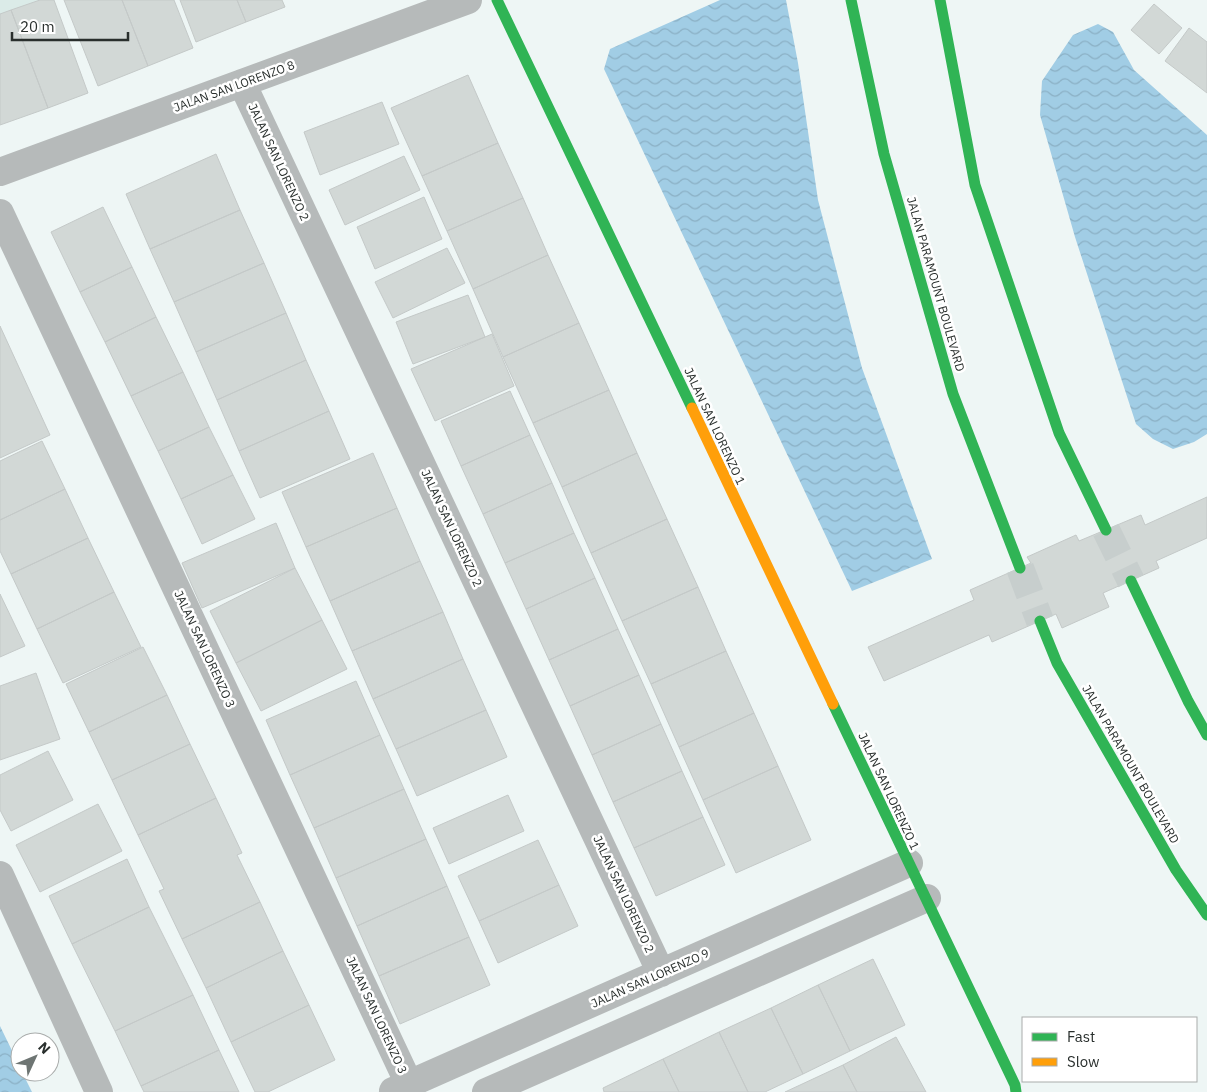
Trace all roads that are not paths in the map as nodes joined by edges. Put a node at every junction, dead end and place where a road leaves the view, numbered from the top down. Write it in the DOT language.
graph roads {
  1 [pos="468,0"];
  2 [pos="497,0"];
  3 [pos="851,0"];
  4 [pos="940,0"];
  5 [pos="242,83"];
  6 [pos="0,172"];
  7 [pos="0,213"];
  8 [pos="1106,530"];
  9 [pos="1020,568"];
  10 [pos="1131,581"];
  11 [pos="1040,621"];
  12 [pos="1207,735"];
  13 [pos="908,863"];
  14 [pos="0,875"];
  15 [pos="927,898"];
  16 [pos="1207,915"];
  17 [pos="661,973"];
  18 [pos="545,1024"];
  19 [pos="559,1060"];
  20 [pos="400,1088"];
  21 [pos="99,1092"];
  22 [pos="486,1092"];
  23 [pos="1016,1092"];
  1 -- 5 [label="street, JALAN SAN LORENZO 8"];
  2 -- 13 [label="main road, JALAN SAN LORENZO 1"];
  3 -- 9 [label="main road, JALAN PARAMOUNT BOULEVARD"];
  4 -- 8 [label="main road"];
  5 -- 6 [label="street, JALAN SAN LORENZO 8"];
  5 -- 17 [label="street, JALAN SAN LORENZO 2"];
  7 -- 20 [label="street, JALAN SAN LORENZO 3"];
  10 -- 12 [label="main road"];
  11 -- 16 [label="main road, JALAN PARAMOUNT BOULEVARD"];
  13 -- 15 [label="main road, JALAN SAN LORENZO 1"];
  13 -- 17 [label="street, JALAN SAN LORENZO 9"];
  14 -- 21 [label="street"];
  15 -- 19 [label="street"];
  15 -- 23 [label="main road, JALAN SAN LORENZO 1"];
  17 -- 18 [label="street, JALAN SAN LORENZO 9"];
  18 -- 19 [label="street"];
  18 -- 20 [label="street, JALAN SAN LORENZO 9"];
  19 -- 22 [label="street"];
}
